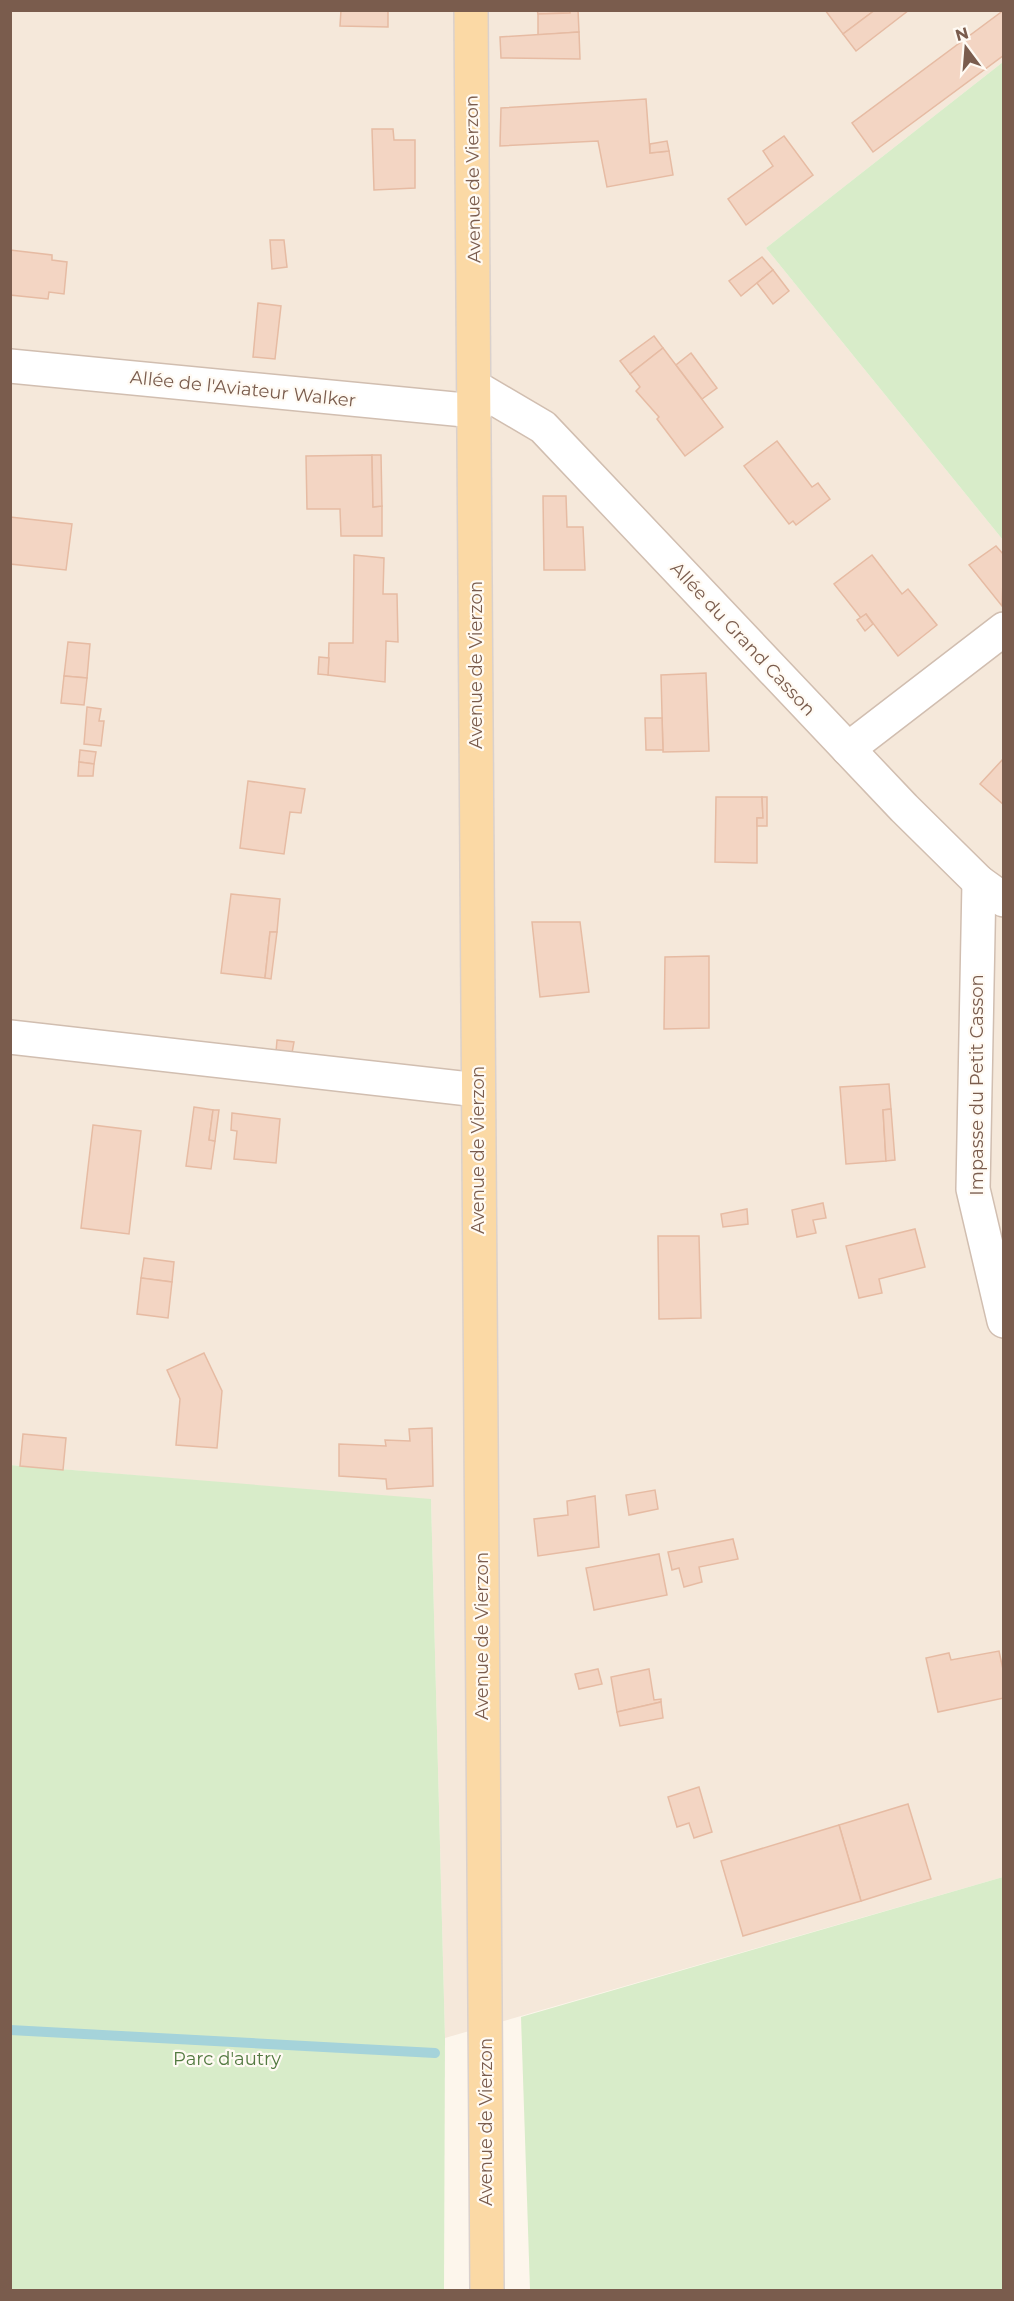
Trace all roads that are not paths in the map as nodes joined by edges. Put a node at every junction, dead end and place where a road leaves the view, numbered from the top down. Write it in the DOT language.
graph roads {
  1 [pos="471,10"];
  2 [pos="10,366"];
  3 [pos="475,399"];
  4 [pos="1004,629"];
  5 [pos="848,749"];
  6 [pos="991,891"];
  7 [pos="11,1039"];
  8 [pos="478,1090"];
  9 [pos="1004,1321"];
  10 [pos="487,2290"];
  1 -- 3 [label="main road, Avenue de Vierzon"];
  2 -- 3 [label="street, Allée de l'Aviateur Walker"];
  3 -- 5 [label="street, Allée du Grand Casson"];
  3 -- 8 [label="main road, Avenue de Vierzon"];
  4 -- 5 [label="street"];
  5 -- 6 [label="street, Allée du Grand Casson"];
  6 -- 9 [label="street, Impasse du Petit Casson"];
  7 -- 8 [label="street"];
  8 -- 10 [label="main road, Avenue de Vierzon"];
}
